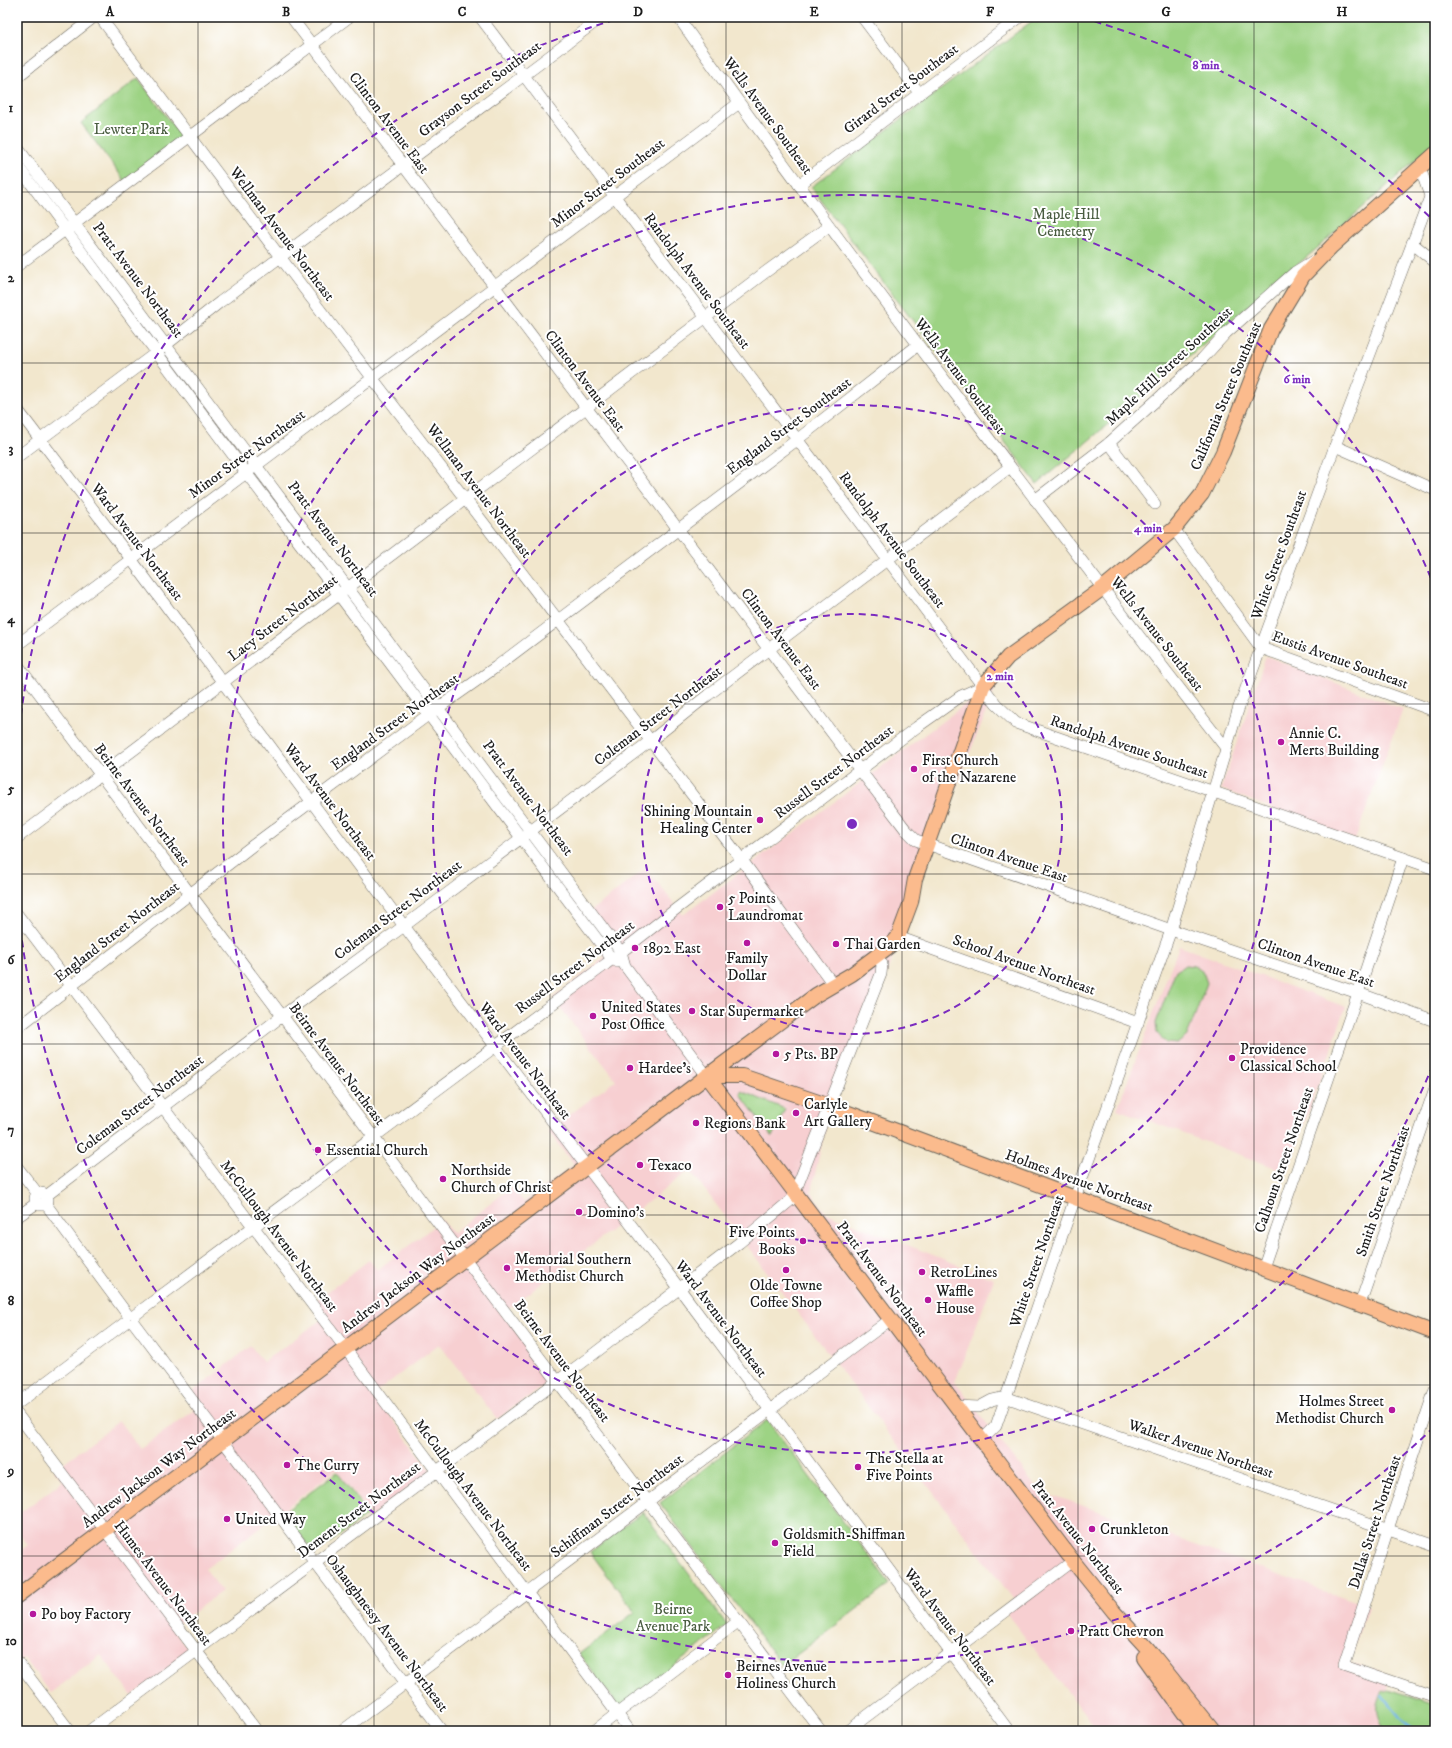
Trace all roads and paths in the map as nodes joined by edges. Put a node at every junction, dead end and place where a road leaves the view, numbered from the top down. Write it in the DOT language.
graph roads {
  1 [pos="94,17"];
  2 [pos="100,17"];
  3 [pos="291,17"];
  4 [pos="349,17"];
  5 [pos="480,17"];
  6 [pos="602,17"];
  7 [pos="678,17"];
  8 [pos="862,17"];
  9 [pos="1020,17"];
  10 [pos="313,46"];
  11 [pos="524,75"];
  12 [pos="17,77"];
  13 [pos="920,94"];
  14 [pos="739,103"];
  15 [pos="190,137"];
  16 [pos="17,147"];
  17 [pos="1435,154"];
  18 [pos="17,165"];
  19 [pos="403,166"];
  20 [pos="1420,168"];
  21 [pos="1435,184"];
  22 [pos="799,185"];
  23 [pos="1430,196"];
  24 [pos="615,197"];
  25 [pos="70,226"];
  26 [pos="829,226"];
  27 [pos="1412,244"];
  28 [pos="1324,255"];
  29 [pos="280,257"];
  30 [pos="1435,262"];
  31 [pos="17,266"];
  32 [pos="495,287"];
  33 [pos="706,318"];
  34 [pos="166,345"];
  35 [pos="918,345"];
  36 [pos="157,352"];
  37 [pos="374,378"];
  38 [pos="586,408"];
  39 [pos="17,409"];
  40 [pos="798,439"];
  41 [pos="40,440"];
  42 [pos="1109,443"];
  43 [pos="1335,446"];
  44 [pos="17,457"];
  45 [pos="258,466"];
  46 [pos="1010,467"];
  47 [pos="247,474"];
  48 [pos="1435,490"];
  49 [pos="465,498"];
  50 [pos="1035,500"];
  51 [pos="1156,504"];
  52 [pos="678,529"];
  53 [pos="1174,529"];
  54 [pos="131,559"];
  55 [pos="889,560"];
  56 [pos="1103,588"];
  57 [pos="344,591"];
  58 [pos="557,619"];
  59 [pos="17,645"];
  60 [pos="1260,648"];
  61 [pos="770,649"];
  62 [pos="17,664"];
  63 [pos="223,683"];
  64 [pos="983,686"];
  65 [pos="438,708"];
  66 [pos="1435,711"];
  67 [pos="428,715"];
  68 [pos="649,742"];
  69 [pos="1226,748"];
  70 [pos="860,770"];
  71 [pos="100,774"];
  72 [pos="1213,792"];
  73 [pos="312,803"];
  74 [pos="530,830"];
  75 [pos="521,837"];
  76 [pos="17,838"];
  77 [pos="928,845"];
  78 [pos="1403,858"];
  79 [pos="742,860"];
  80 [pos="1435,869"];
  81 [pos="915,879"];
  82 [pos="191,894"];
  83 [pos="17,914"];
  84 [pos="404,926"];
  85 [pos="1171,930"];
  86 [pos="898,937"];
  87 [pos="621,952"];
  88 [pos="877,956"];
  89 [pos="612,959"];
  90 [pos="625,966"];
  91 [pos="833,984"];
  92 [pos="72,986"];
  93 [pos="1358,993"];
  94 [pos="282,1016"];
  95 [pos="1435,1021"];
  96 [pos="1138,1023"];
  97 [pos="17,1028"];
  98 [pos="495,1046"];
  99 [pos="707,1076"];
  100 [pos="1435,1088"];
  101 [pos="162,1106"];
  102 [pos="830,1106"];
  103 [pos="374,1137"];
  104 [pos="586,1166"];
  105 [pos="17,1167"];
  106 [pos="796,1194"];
  107 [pos="1075,1198"];
  108 [pos="41,1199"];
  109 [pos="17,1217"];
  110 [pos="253,1226"];
  111 [pos="466,1258"];
  112 [pos="1263,1268"];
  113 [pos="679,1288"];
  114 [pos="1360,1304"];
  115 [pos="131,1318"];
  116 [pos="891,1319"];
  117 [pos="1435,1333"];
  118 [pos="345,1348"];
  119 [pos="558,1380"];
  120 [pos="1435,1389"];
  121 [pos="1005,1397"];
  122 [pos="17,1404"];
  123 [pos="956,1406"];
  124 [pos="770,1410"];
  125 [pos="17,1414"];
  126 [pos="982,1440"];
  127 [pos="222,1441"];
  128 [pos="436,1471"];
  129 [pos="648,1500"];
  130 [pos="1388,1529"];
  131 [pos="104,1530"];
  132 [pos="1435,1546"];
  133 [pos="1073,1561"];
  134 [pos="314,1562"];
  135 [pos="526,1592"];
  136 [pos="17,1596"];
  137 [pos="1114,1612"];
  138 [pos="739,1621"];
  139 [pos="196,1651"];
  140 [pos="950,1654"];
  141 [pos="17,1661"];
  142 [pos="406,1684"];
  143 [pos="1435,1696"];
  144 [pos="617,1714"];
  145 [pos="70,1731"];
  146 [pos="89,1731"];
  147 [pos="257,1731"];
  148 [pos="342,1731"];
  149 [pos="442,1731"];
  150 [pos="594,1731"];
  151 [pos="630,1731"];
  152 [pos="821,1731"];
  153 [pos="847,1731"];
  154 [pos="1009,1731"];
  155 [pos="1197,1731"];
  156 [pos="1214,1731"];
  1 -- 12 [label="street"];
  2 -- 15 [label="street, Wellman Avenue Northeast"];
  3 -- 10 [label="street, Clinton Avenue East"];
  4 -- 10 [label="street"];
  5 -- 11 [label="street, Randolph Avenue Southeast"];
  6 -- 11 [label="street, Grayson Street Southeast"];
  7 -- 14 [label="street, Wells Avenue Southeast"];
  8 -- 13 [label="street"];
  9 -- 13 [label="street, Girard Street Southeast"];
  10 -- 15 [label="street"];
  10 -- 19 [label="street, Clinton Avenue East"];
  11 -- 19 [label="street, Grayson Street Southeast"];
  11 -- 24 [label="street, Randolph Avenue Southeast"];
  13 -- 22 [label="street, Girard Street Southeast"];
  14 -- 22 [label="street, Wells Avenue Southeast"];
  14 -- 24 [label="street, Minor Street Southeast"];
  15 -- 25 [label="street"];
  15 -- 29 [label="street, Wellman Avenue Northeast"];
  16 -- 25 [label="street, Pratt Avenue Northeast"];
  17 -- 20 [label="main road, California Street Southeast"];
  18 -- 25 [label="street, Pratt Avenue Northeast"];
  19 -- 29 [label="street, Grayson Street Southeast"];
  19 -- 32 [label="street, Clinton Avenue East"];
  20 -- 23 [label="street"];
  20 -- 28 [label="main road, California Street Southeast"];
  21 -- 23 [label="street, White Street Southeast"];
  22 -- 26 [label="street, Wells Avenue Southeast"];
  23 -- 27 [label="street, White Street Southeast"];
  24 -- 32 [label="street, Minor Street Southeast"];
  24 -- 33 [label="street, Randolph Avenue Southeast"];
  25 -- 31 [label="street"];
  25 -- 34 [label="street, Pratt Avenue Northeast"];
  25 -- 36 [label="street, Pratt Avenue Northeast"];
  26 -- 33 [label="street, Lacy Street Northeast"];
  26 -- 35 [label="street, Wells Avenue Southeast"];
  27 -- 30 [label="street"];
  27 -- 43 [label="street, White Street Southeast"];
  28 -- 42 [label="street, Maple Hill Street Southeast"];
  28 -- 53 [label="main road, California Street Southeast"];
  29 -- 34 [label="street, Grayson Street Southeast"];
  29 -- 37 [label="street, Wellman Avenue Northeast"];
  32 -- 37 [label="street, Minor Street Northeast"];
  32 -- 38 [label="street, Clinton Avenue East"];
  33 -- 38 [label="street, Lacy Street Northeast"];
  33 -- 40 [label="street, Randolph Avenue Southeast"];
  34 -- 36 [label="street, Grayson Street Southeast"];
  34 -- 45 [label="street, Pratt Avenue Northeast"];
  35 -- 40 [label="street, England Street Southeast"];
  35 -- 46 [label="street, Wells Avenue Southeast"];
  36 -- 41 [label="street, Grayson Street Southeast"];
  36 -- 47 [label="street, Pratt Avenue Northeast"];
  37 -- 45 [label="street, Minor Street Northeast"];
  37 -- 49 [label="street, Wellman Avenue Northeast"];
  38 -- 49 [label="street, Lacy Street Northeast"];
  38 -- 52 [label="street, Clinton Avenue East"];
  39 -- 41 [label="street, Ward Avenue Northeast"];
  40 -- 52 [label="street, England Street Southeast"];
  40 -- 55 [label="street, Randolph Avenue Southeast"];
  41 -- 44 [label="street, Grayson Street Southeast"];
  41 -- 54 [label="street, Ward Avenue Northeast"];
  42 -- 50 [label="street, Maple Hill Street Southeast"];
  42 -- 51 [label="street"];
  43 -- 48 [label="street"];
  43 -- 60 [label="street, White Street Southeast"];
  45 -- 47 [label="street, Minor Street Northeast"];
  45 -- 57 [label="street, Pratt Avenue Northeast"];
  46 -- 50 [label="street, Wells Avenue Southeast"];
  46 -- 55 [label="street, Coleman Street Northeast"];
  47 -- 54 [label="street, Minor Street Northeast"];
  47 -- 57 [label="street, Pratt Avenue Northeast"];
  49 -- 57 [label="street, Lacy Street Northeast"];
  49 -- 58 [label="street, Wellman Avenue Northeast"];
  50 -- 56 [label="street, Wells Avenue Southeast"];
  52 -- 58 [label="street, England Street Northeast"];
  52 -- 61 [label="street, Clinton Avenue East"];
  53 -- 56 [label="main road, California Street Southeast"];
  53 -- 60 [label="street, Eustis Avenue Southeast"];
  54 -- 59 [label="street, Minor Street Northeast"];
  54 -- 63 [label="street, Ward Avenue Northeast"];
  55 -- 61 [label="street, Coleman Street Northeast"];
  55 -- 64 [label="street, Randolph Avenue Southeast"];
  56 -- 64 [label="main road, California Street Southeast"];
  56 -- 69 [label="street, Wells Avenue Southeast"];
  57 -- 63 [label="street, Lacy Street Northeast"];
  57 -- 65 [label="street, Pratt Avenue Northeast"];
  57 -- 67 [label="street, Pratt Avenue Northeast"];
  58 -- 65 [label="street, England Street Northeast"];
  58 -- 68 [label="street, Wellman Avenue Northeast"];
  60 -- 66 [label="street, Eustis Avenue Southeast"];
  60 -- 69 [label="street, White Street Southeast"];
  61 -- 68 [label="street, Coleman Street Northeast"];
  61 -- 70 [label="street, Clinton Avenue East"];
  62 -- 71 [label="street, Beirne Avenue Northeast"];
  63 -- 71 [label="street, Lacy Street Northeast"];
  63 -- 73 [label="street, Ward Avenue Northeast"];
  64 -- 70 [label="street, Russell Street Northeast"];
  64 -- 72 [label="street, Randolph Avenue Southeast"];
  64 -- 77 [label="main road, California Street Southeast"];
  65 -- 67 [label="street, England Street Northeast"];
  65 -- 74 [label="street, Pratt Avenue Northeast"];
  67 -- 73 [label="street, England Street Northeast"];
  67 -- 75 [label="street, Pratt Avenue Northeast"];
  68 -- 74 [label="street, Coleman Street Northeast"];
  68 -- 79 [label="street, Wellman Avenue Northeast"];
  69 -- 72 [label="street, White Street Southeast"];
  70 -- 77 [label="street, Clinton Avenue East"];
  70 -- 79 [label="street, Russell Street Northeast"];
  71 -- 76 [label="street, Lacy Street Northeast"];
  71 -- 82 [label="street, Beirne Avenue Northeast"];
  72 -- 78 [label="street, Randolph Avenue Southeast"];
  72 -- 85 [label="street, White Street Southeast"];
  73 -- 82 [label="street, England Street Northeast"];
  73 -- 84 [label="street, Ward Avenue Northeast"];
  74 -- 75 [label="street, Coleman Street Northeast"];
  74 -- 87 [label="street, Pratt Avenue Northeast"];
  75 -- 84 [label="street, Coleman Street Northeast"];
  75 -- 89 [label="street, Pratt Avenue Northeast"];
  77 -- 81 [label="main road"];
  77 -- 85 [label="street, Clinton Avenue East"];
  78 -- 80 [label="street, Randolph Avenue Southeast"];
  78 -- 93 [label="street, Calhoun Street Northeast"];
  79 -- 87 [label="street, Russell Street Northeast"];
  79 -- 91 [label="street, Wellman Avenue Northeast"];
  81 -- 86 [label="main road"];
  81 -- 91 [label="main road"];
  82 -- 92 [label="street, England Street Northeast"];
  82 -- 94 [label="street, Beirne Avenue Northeast"];
  83 -- 92 [label="street, McCullough Avenue Northeast"];
  84 -- 94 [label="street, Coleman Street Northeast"];
  84 -- 98 [label="street, Ward Avenue Northeast"];
  85 -- 93 [label="street, Clinton Avenue East"];
  85 -- 96 [label="street, White Street Northeast"];
  86 -- 88 [label="main road, Andrew Jackson Way Northeast"];
  86 -- 96 [label="street, School Avenue Northeast"];
  87 -- 89 [label="street, Russell Street Northeast"];
  87 -- 90 [label="street"];
  88 -- 91 [label="main road, Andrew Jackson Way Northeast"];
  88 -- 102 [label="street, Dement Street Northeast"];
  89 -- 90 [label="street"];
  89 -- 98 [label="street, Russell Street Northeast"];
  90 -- 99 [label="street, Pratt Avenue Northeast"];
  91 -- 99 [label="main road, Andrew Jackson Way Northeast"];
  92 -- 97 [label="street, England Street Northeast"];
  92 -- 101 [label="street, McCullough Avenue Northeast"];
  93 -- 95 [label="street, Clinton Avenue East"];
  93 -- 112 [label="street, Calhoun Street Northeast"];
  94 -- 101 [label="street, Coleman Street Northeast"];
  94 -- 103 [label="street, Beirne Avenue Northeast"];
  96 -- 107 [label="street, White Street Northeast"];
  98 -- 103 [label="street, Russell Street Northeast"];
  98 -- 104 [label="street, Ward Avenue Northeast"];
  99 -- 102 [label="main road, Holmes Avenue Northeast"];
  99 -- 104 [label="main road, Andrew Jackson Way Northeast"];
  99 -- 106 [label="main road, Pratt Avenue Northeast"];
  100 -- 114 [label="street, Smith Street Northeast"];
  101 -- 108 [label="street, Coleman Street Northeast"];
  101 -- 110 [label="street, McCullough Avenue Northeast"];
  102 -- 106 [label="street, Dement Street Northeast"];
  102 -- 107 [label="main road, Holmes Avenue Northeast"];
  103 -- 110 [label="street, Russell Street Northeast"];
  103 -- 111 [label="street, Beirne Avenue Northeast"];
  104 -- 111 [label="main road, Andrew Jackson Way Northeast"];
  104 -- 113 [label="street, Ward Avenue Northeast"];
  105 -- 108 [label="street, Oshaughnessy Avenue Northeast"];
  106 -- 113 [label="street, Dement Street Northeast"];
  106 -- 116 [label="main road, Pratt Avenue Northeast"];
  107 -- 112 [label="main road, Holmes Avenue Northeast"];
  107 -- 121 [label="street, White Street Northeast"];
  108 -- 109 [label="street, Coleman Street Northeast"];
  108 -- 115 [label="street, Oshaughnessy Avenue Northeast"];
  110 -- 115 [label="street, Russell Street Northeast"];
  110 -- 118 [label="street, McCullough Avenue Northeast"];
  111 -- 118 [label="main road, Andrew Jackson Way Northeast"];
  111 -- 119 [label="street, Beirne Avenue Northeast"];
  112 -- 114 [label="main road, Holmes Avenue Northeast"];
  113 -- 119 [label="street, Dement Street Northeast"];
  113 -- 124 [label="street, Ward Avenue Northeast"];
  114 -- 117 [label="main road, Holmes Avenue Northeast"];
  115 -- 122 [label="street, Russell Street Northeast"];
  115 -- 127 [label="street, Oshaughnessy Avenue Northeast"];
  116 -- 123 [label="main road, Pratt Avenue Northeast"];
  116 -- 124 [label="street, Schiffman Street Northeast"];
  118 -- 127 [label="main road, Andrew Jackson Way Northeast"];
  118 -- 128 [label="street, McCullough Avenue Northeast"];
  119 -- 128 [label="street, Dement Street Northeast"];
  119 -- 129 [label="street, Beirne Avenue Northeast"];
  120 -- 130 [label="street, Dallas Street Northeast"];
  121 -- 123 [label="street"];
  121 -- 126 [label="street, White Street Northeast"];
  121 -- 130 [label="street, Walker Avenue Northeast"];
  123 -- 126 [label="main road, Pratt Avenue Northeast"];
  124 -- 129 [label="street, Schiffman Street Northeast"];
  124 -- 140 [label="street, Ward Avenue Northeast"];
  125 -- 131 [label="street, Humes Avenue Northeast"];
  126 -- 133 [label="main road, Pratt Avenue Northeast"];
  127 -- 131 [label="main road, Andrew Jackson Way Northeast"];
  127 -- 134 [label="street, Oshaughnessy Avenue Northeast"];
  128 -- 134 [label="street, Dement Street Northeast"];
  128 -- 135 [label="street, McCullough Avenue Northeast"];
  129 -- 135 [label="street, Schiffman Street Northeast"];
  129 -- 138 [label="street, Beirne Avenue Northeast"];
  130 -- 132 [label="street, Walker Avenue Northeast"];
  130 -- 143 [label="street, Dallas Street Northeast"];
  131 -- 136 [label="main road, Andrew Jackson Way Northeast"];
  131 -- 139 [label="street, Humes Avenue Northeast"];
  133 -- 137 [label="main road, Pratt Avenue Northeast"];
  133 -- 140 [label="street"];
  134 -- 139 [label="street, Dement Street Northeast"];
  134 -- 142 [label="street, Oshaughnessy Avenue Northeast"];
  135 -- 142 [label="street, Schiffman Street Northeast"];
  135 -- 144 [label="street, McCullough Avenue Northeast"];
  137 -- 155 [label="main road, Pratt Avenue Northeast"];
  137 -- 156 [label="main road, Pratt Avenue Northeast"];
  138 -- 144 [label="street"];
  138 -- 152 [label="street, Beirne Avenue Northeast"];
  139 -- 146 [label="street, Dement Street Northeast"];
  139 -- 147 [label="street, Humes Avenue Northeast"];
  140 -- 153 [label="street"];
  140 -- 154 [label="street, Ward Avenue Northeast"];
  141 -- 145 [label="street"];
  142 -- 148 [label="street, Schiffman Street Northeast"];
  142 -- 149 [label="street, Oshaughnessy Avenue Northeast"];
  144 -- 150 [label="street"];
  144 -- 151 [label="street, McCullough Avenue Northeast"];
}
